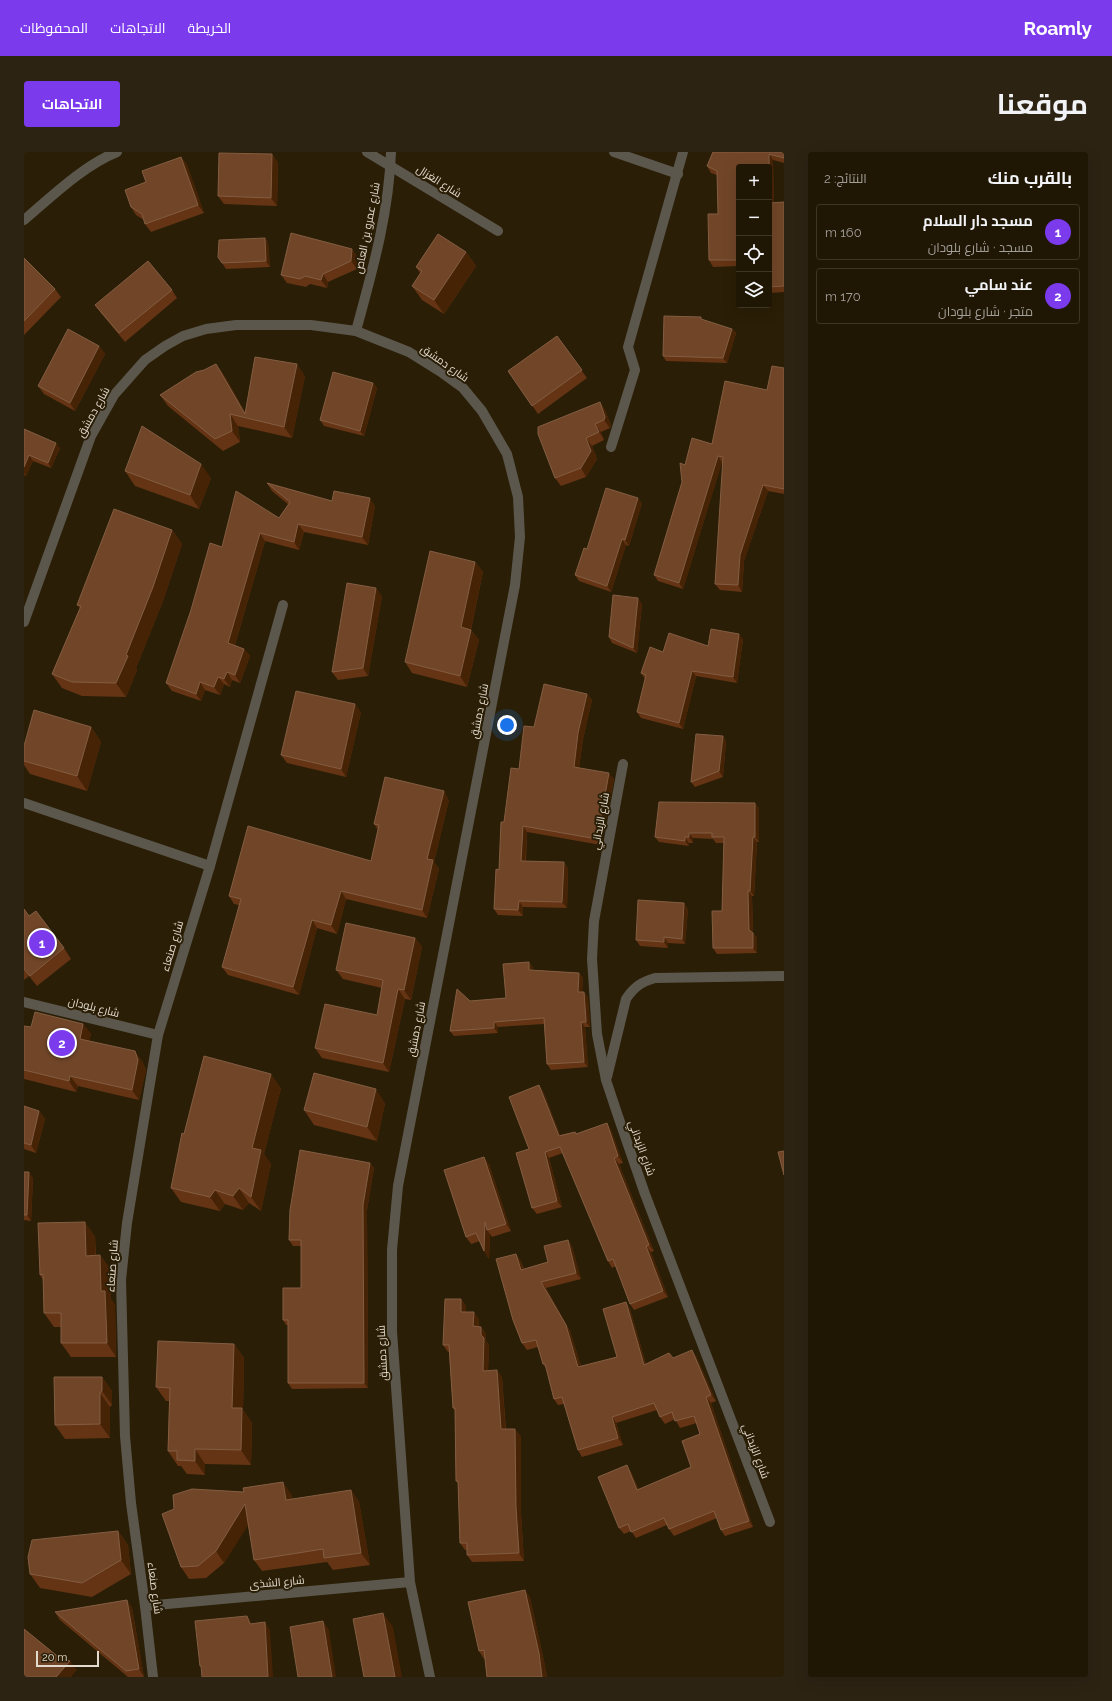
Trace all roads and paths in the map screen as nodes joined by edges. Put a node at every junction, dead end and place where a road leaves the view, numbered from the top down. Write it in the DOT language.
graph roads {
  1 [pos="117,152"];
  2 [pos="367,152"];
  3 [pos="391,152"];
  4 [pos="614,152"];
  5 [pos="683,152"];
  6 [pos="391,165"];
  7 [pos="678,174"];
  8 [pos="24,220"];
  9 [pos="498,231"];
  10 [pos="356,331"];
  11 [pos="611,448"];
  12 [pos="283,605"];
  13 [pos="24,622"];
  14 [pos="623,764"];
  15 [pos="24,803"];
  16 [pos="210,866"];
  17 [pos="784,976"];
  18 [pos="24,1002"];
  19 [pos="158,1035"];
  20 [pos="606,1080"];
  21 [pos="770,1522"];
  22 [pos="410,1582"];
  23 [pos="145,1606"];
  24 [pos="153,1677"];
  25 [pos="430,1677"];
  1 -- 8 [label="street"];
  2 -- 6 [label="street, شارع الغزال"];
  3 -- 6 [label="street, شارع عمرو بن العاص"];
  4 -- 7 [label="street"];
  5 -- 7 [label="street"];
  6 -- 9 [label="street, شارع الغزال"];
  6 -- 10 [label="street, شارع عمرو بن العاص"];
  7 -- 11 [label="street"];
  10 -- 13 [label="street, شارع دمشق"];
  10 -- 22 [label="street, شارع دمشق"];
  12 -- 16 [label="street, شارع صنعاء"];
  14 -- 20 [label="street, شارع الزبداني"];
  15 -- 16 [label="street"];
  16 -- 19 [label="street, شارع صنعاء"];
  17 -- 20 [label="street"];
  18 -- 19 [label="street, شارع بلودان"];
  19 -- 23 [label="street, شارع صنعاء"];
  20 -- 21 [label="street, شارع الزبداني"];
  22 -- 23 [label="street, شارع الشذى"];
  22 -- 25 [label="street, شارع دمشق"];
  23 -- 24 [label="street, شارع صنعاء"];
}
